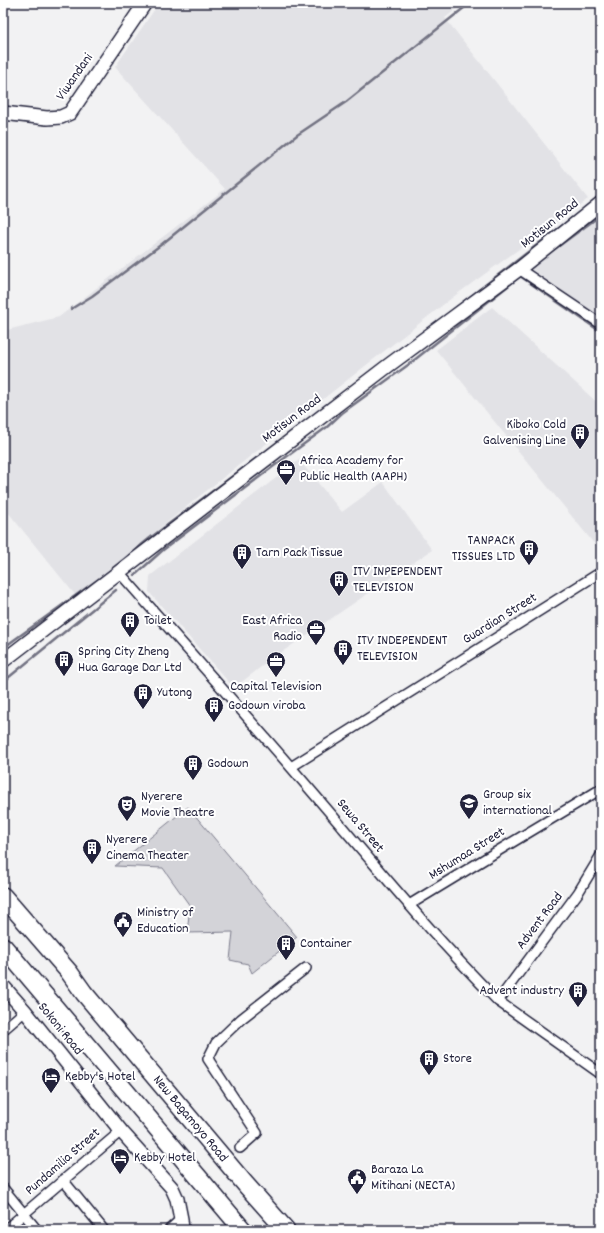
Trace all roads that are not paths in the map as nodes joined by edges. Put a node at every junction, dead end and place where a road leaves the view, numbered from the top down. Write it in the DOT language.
graph roads {
  1 [pos="145,3"];
  2 [pos="3,113"];
  3 [pos="601,204"];
  4 [pos="519,269"];
  5 [pos="601,324"];
  6 [pos="119,572"];
  7 [pos="601,572"];
  8 [pos="4,659"];
  9 [pos="291,767"];
  10 [pos="601,789"];
  11 [pos="601,855"];
  12 [pos="3,896"];
  13 [pos="409,905"];
  14 [pos="3,946"];
  15 [pos="306,968"];
  16 [pos="3,986"];
  17 [pos="498,1001"];
  18 [pos="25,1011"];
  19 [pos="3,1030"];
  20 [pos="601,1074"];
  21 [pos="121,1131"];
  22 [pos="240,1148"];
  23 [pos="63,1180"];
  24 [pos="3,1188"];
  25 [pos="24,1214"];
  26 [pos="182,1224"];
  27 [pos="6,1230"];
  28 [pos="37,1230"];
  29 [pos="104,1230"];
  30 [pos="169,1230"];
  31 [pos="243,1230"];
  32 [pos="286,1230"];
  1 -- 2 [label="street, Viwandani"];
  3 -- 4 [label="street, Motisun Road"];
  4 -- 5 [label="street"];
  4 -- 6 [label="street, Motisun Road"];
  6 -- 8 [label="street, Motisun Road"];
  6 -- 9 [label="street, Sewa Street"];
  7 -- 9 [label="street, Guardian Street"];
  9 -- 13 [label="street, Sewa Street"];
  10 -- 13 [label="street, Mshumaa Street"];
  11 -- 17 [label="street, Advent Road"];
  12 -- 32 [label="highway, New Bagamoyo Road"];
  13 -- 17 [label="street, Sewa Street"];
  14 -- 31 [label="highway"];
  15 -- 22 [label="street"];
  16 -- 18 [label="street, Sokoni Road"];
  17 -- 20 [label="street, Sewa Street"];
  18 -- 19 [label="street"];
  18 -- 21 [label="street, Sokoni Road"];
  21 -- 23 [label="street, Pundamilia Street"];
  21 -- 26 [label="street, Sokoni Road"];
  23 -- 25 [label="street, Pundamilia Street"];
  23 -- 29 [label="street"];
  24 -- 25 [label="street"];
  25 -- 27 [label="street, Pundamilia Street"];
  25 -- 28 [label="street"];
  26 -- 30 [label="street"];
}
